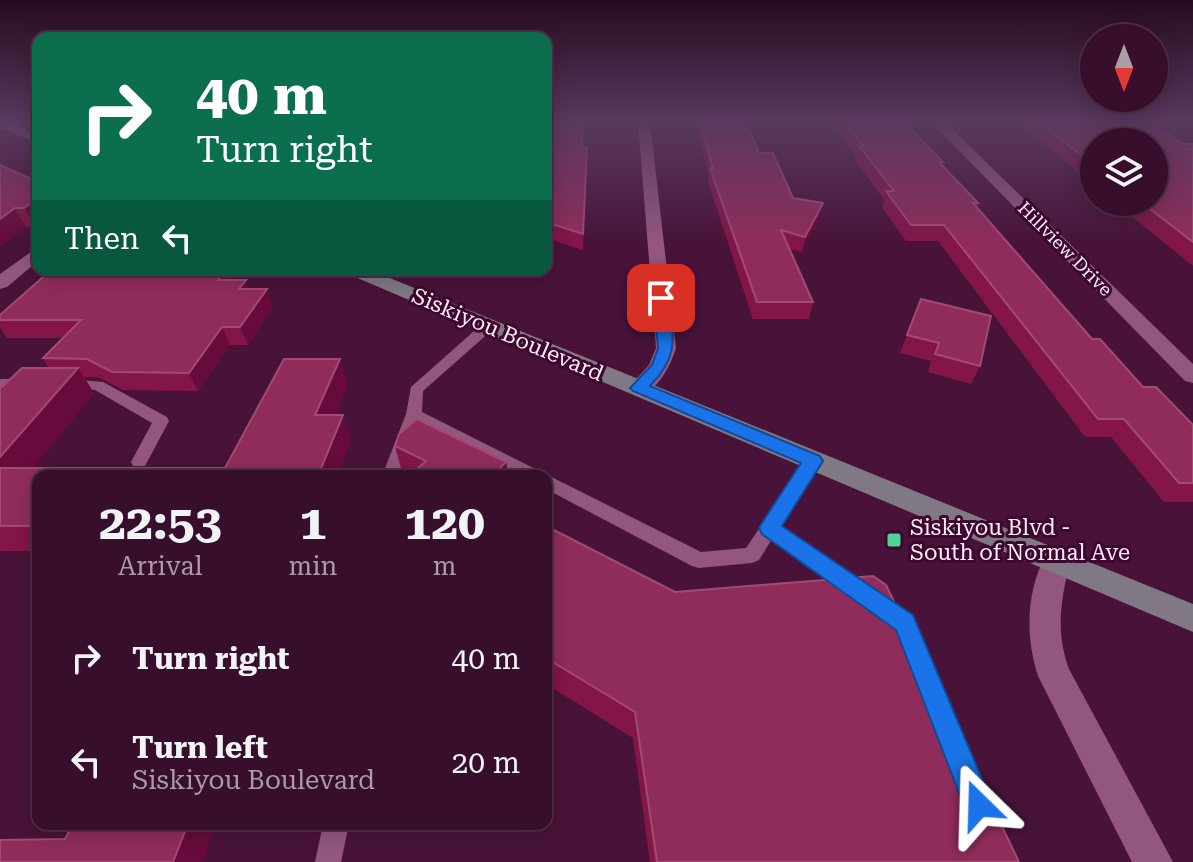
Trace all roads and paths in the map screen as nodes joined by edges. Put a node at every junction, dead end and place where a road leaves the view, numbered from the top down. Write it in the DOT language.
graph roads {
  1 [pos="648,162"];
  2 [pos="978,162"];
  3 [pos="32,257"];
  4 [pos="368,276"];
  5 [pos="0,283"];
  6 [pos="487,327"];
  7 [pos="1193,376"];
  8 [pos="0,384"];
  9 [pos="639,388"];
  10 [pos="414,414"];
  11 [pos="813,461"];
  12 [pos="139,462"];
  13 [pos="393,470"];
  14 [pos="524,470"];
  15 [pos="552,484"];
  16 [pos="770,528"];
  17 [pos="1056,562"];
  18 [pos="1193,618"];
  19 [pos="928,678"];
  20 [pos="335,830"];
  21 [pos="328,862"];
  22 [pos="1153,862"];
  1 -- 9 [label="street"];
  2 -- 7 [label="street, Hillview Drive"];
  3 -- 5 [label="street"];
  4 -- 6 [label="main road, Siskiyou Boulevard"];
  6 -- 9 [label="main road, Siskiyou Boulevard"];
  6 -- 10 [label="lane"];
  8 -- 12 [label="lane"];
  9 -- 11 [label="main road, Siskiyou Boulevard"];
  10 -- 13 [label="lane"];
  10 -- 14 [label="lane"];
  11 -- 16 [label="lane"];
  11 -- 17 [label="main road, Siskiyou Boulevard"];
  15 -- 16 [label="lane"];
  16 -- 19 [label="lane"];
  17 -- 18 [label="main road, Siskiyou Boulevard"];
  17 -- 22 [label="street"];
  20 -- 21 [label="lane"];
}
